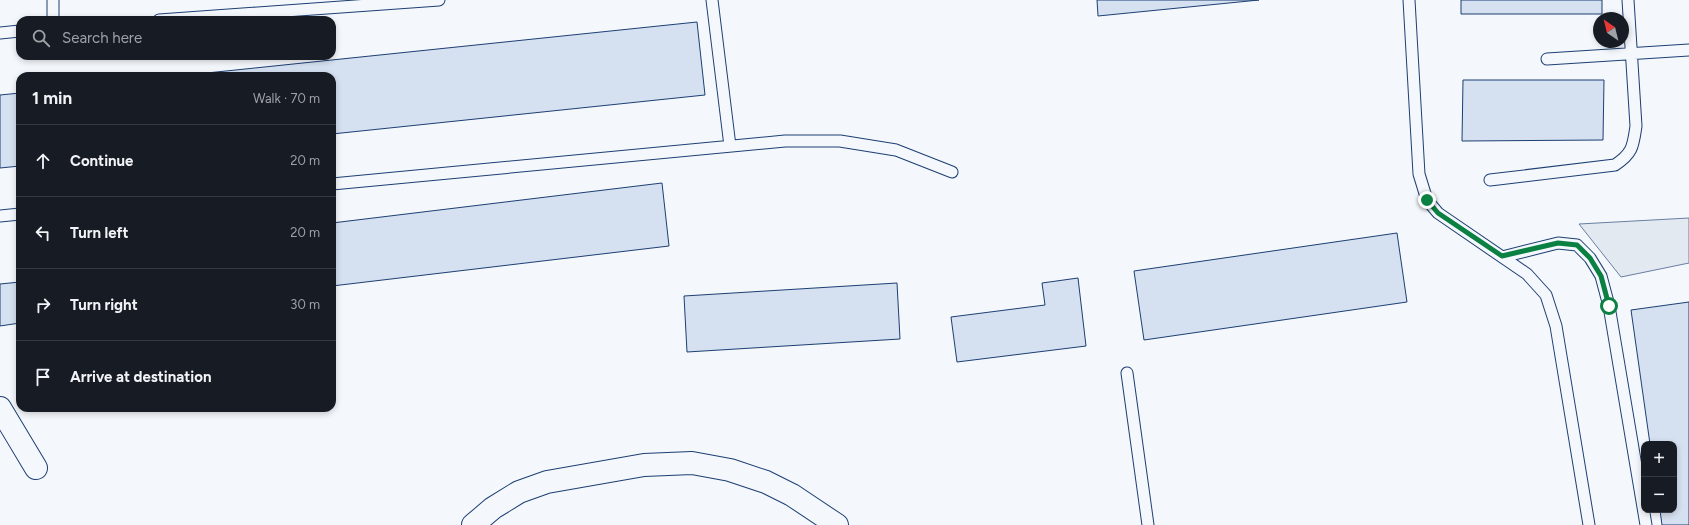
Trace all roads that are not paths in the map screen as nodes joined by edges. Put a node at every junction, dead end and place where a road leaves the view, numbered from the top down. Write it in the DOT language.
graph roads {
  1 [pos="53,0"];
  2 [pos="439,0"];
  3 [pos="712,0"];
  4 [pos="1409,0"];
  5 [pos="1628,0"];
  6 [pos="53,16"];
  7 [pos="215,16"];
  8 [pos="16,31"];
  9 [pos="0,33"];
  10 [pos="1689,50"];
  11 [pos="1631,53"];
  12 [pos="1547,59"];
  13 [pos="730,146"];
  14 [pos="952,172"];
  15 [pos="1490,180"];
  16 [pos="336,184"];
  17 [pos="16,214"];
  18 [pos="0,216"];
  19 [pos="1502,256"];
  20 [pos="1127,374"];
  21 [pos="0,408"];
  22 [pos="36,468"];
  23 [pos="473,525"];
  24 [pos="837,525"];
  25 [pos="1148,525"];
  26 [pos="1589,525"];
  27 [pos="1646,525"];
  1 -- 6 [label="lane"];
  2 -- 7 [label="lane"];
  3 -- 13 [label="lane"];
  4 -- 19 [label="lane"];
  5 -- 11 [label="lane"];
  8 -- 9 [label="lane"];
  10 -- 11 [label="lane"];
  11 -- 12 [label="lane"];
  11 -- 15 [label="lane"];
  13 -- 14 [label="lane"];
  13 -- 16 [label="lane"];
  17 -- 18 [label="lane"];
  19 -- 26 [label="lane"];
  19 -- 27 [label="lane"];
  20 -- 25 [label="lane"];
  21 -- 22 [label="street"];
  23 -- 24 [label="street"];
}
